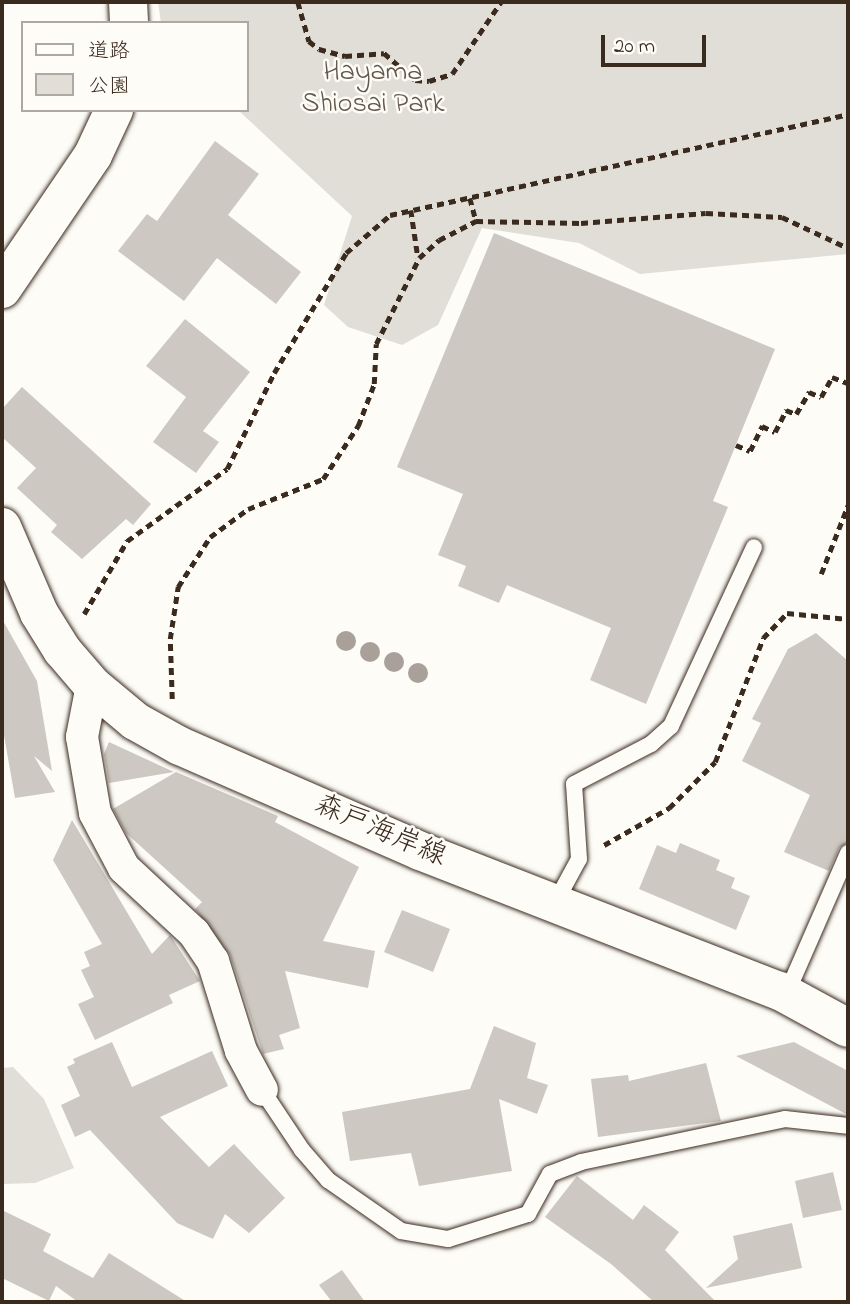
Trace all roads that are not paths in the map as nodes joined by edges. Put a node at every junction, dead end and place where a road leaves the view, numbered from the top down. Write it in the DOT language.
graph roads {
  1 [pos="128,2"];
  2 [pos="129,21"];
  3 [pos="113,112"];
  4 [pos="2,289"];
  5 [pos="2,527"];
  6 [pos="754,547"];
  7 [pos="92,685"];
  8 [pos="848,853"];
  9 [pos="554,905"];
  10 [pos="786,995"];
  11 [pos="848,1028"];
  12 [pos="262,1090"];
  13 [pos="848,1126"];
  1 -- 2 [label="main road"];
  3 -- 4 [label="main road"];
  5 -- 7 [label="main road, 森戸海岸線"];
  6 -- 9 [label="lane"];
  7 -- 9 [label="main road, 森戸海岸線"];
  7 -- 12 [label="street"];
  8 -- 10 [label="lane"];
  9 -- 10 [label="main road, 森戸海岸線"];
  10 -- 11 [label="main road, 森戸海岸線"];
  12 -- 13 [label="lane"];
}
